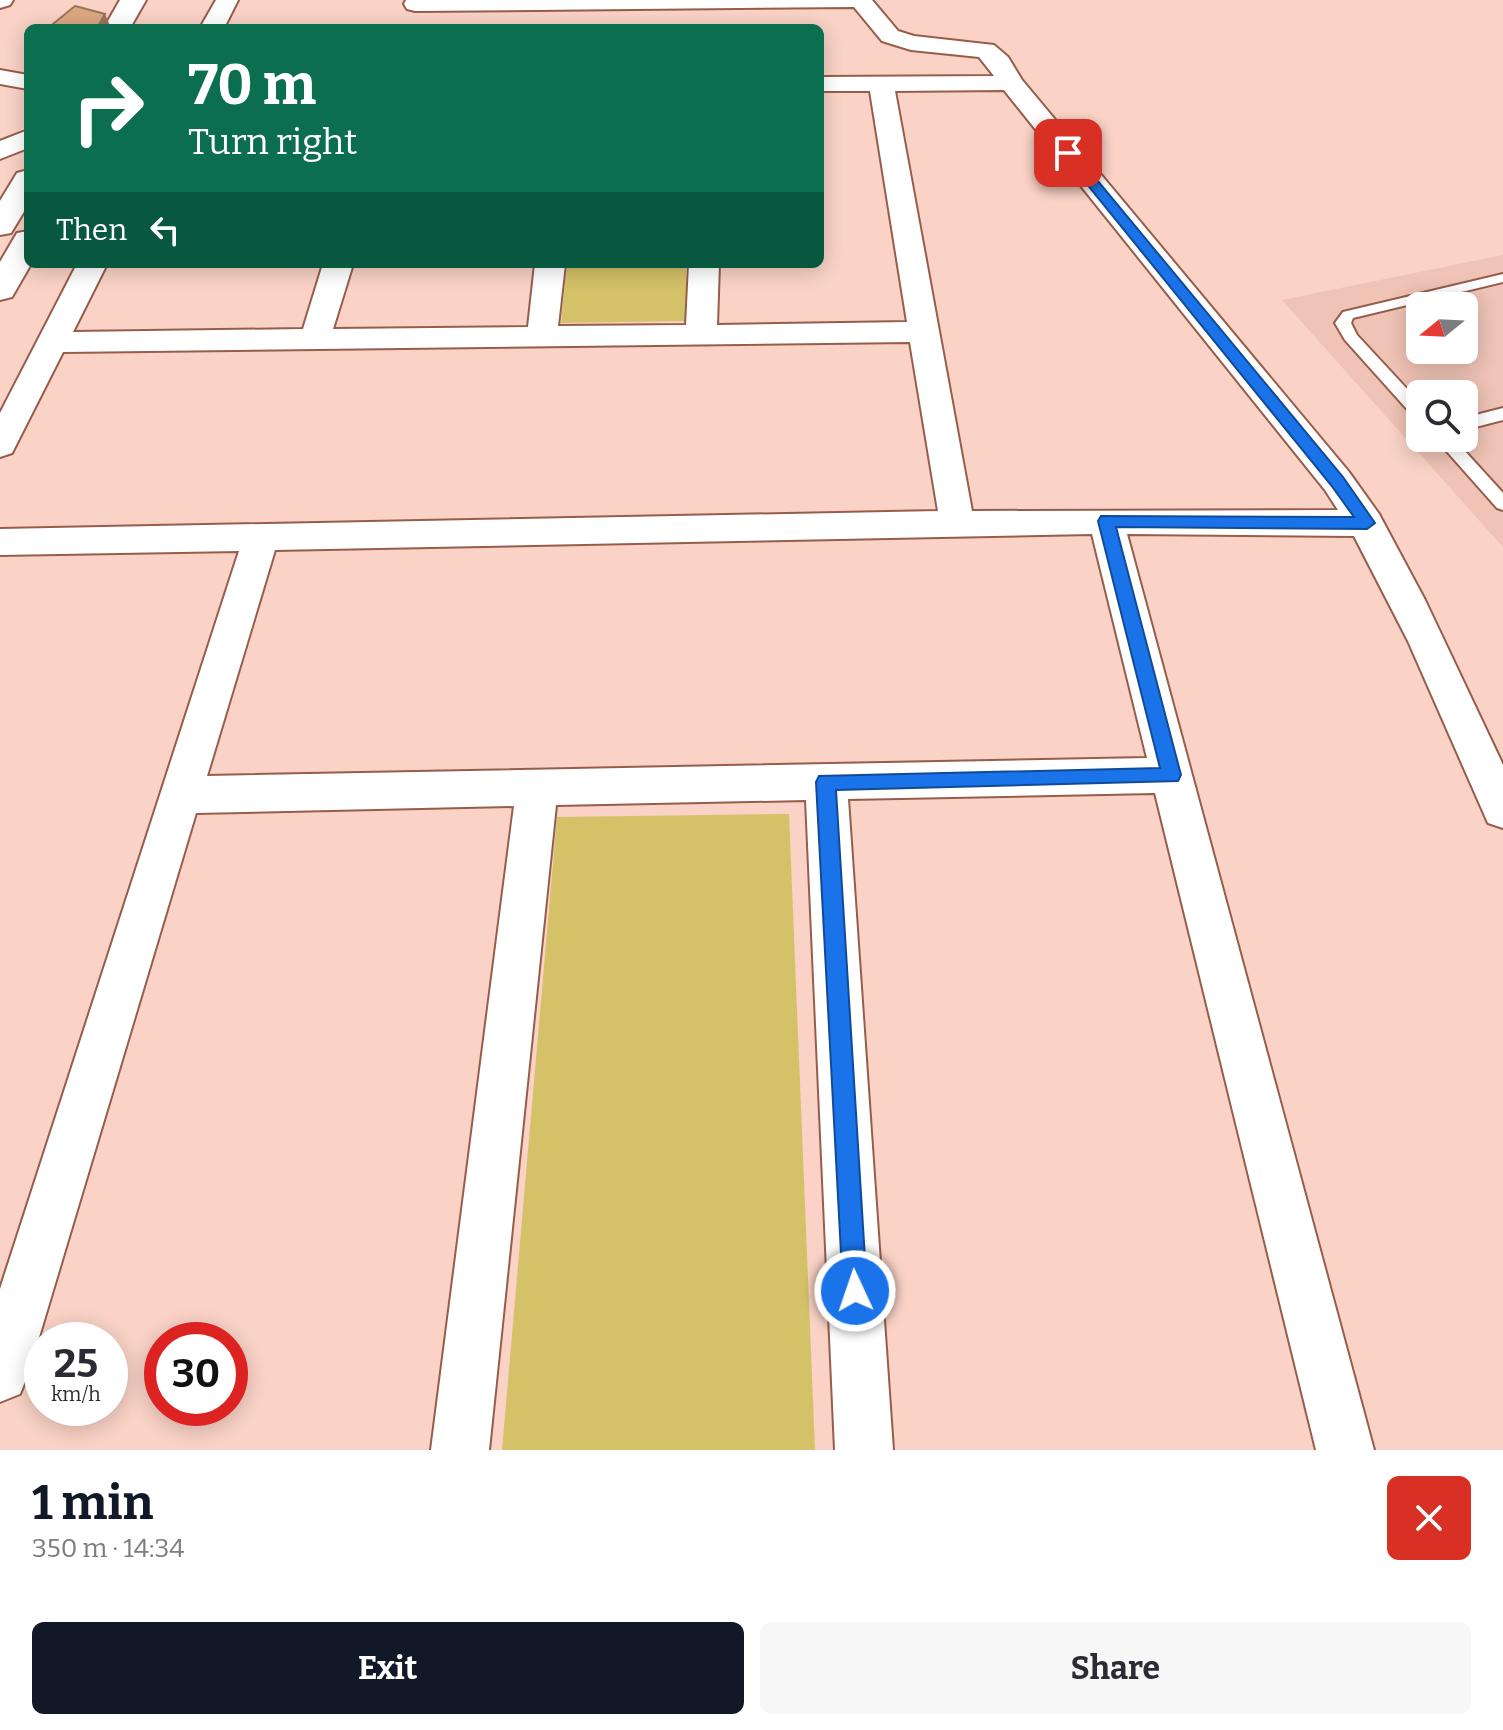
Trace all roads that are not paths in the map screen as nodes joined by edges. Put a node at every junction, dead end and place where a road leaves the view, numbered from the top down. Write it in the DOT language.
graph roads {
  1 [pos="133,0"];
  2 [pos="227,0"];
  3 [pos="416,2"];
  4 [pos="119,24"];
  5 [pos="214,24"];
  6 [pos="409,24"];
  7 [pos="0,77"];
  8 [pos="24,81"];
  9 [pos="881,83"];
  10 [pos="1011,83"];
  11 [pos="824,84"];
  12 [pos="24,140"];
  13 [pos="0,151"];
  14 [pos="24,186"];
  15 [pos="0,226"];
  16 [pos="24,247"];
  17 [pos="90,268"];
  18 [pos="337,268"];
  19 [pos="550,268"];
  20 [pos="704,268"];
  21 [pos="1503,278"];
  22 [pos="0,290"];
  23 [pos="924,332"];
  24 [pos="701,334"];
  25 [pos="542,336"];
  26 [pos="315,339"];
  27 [pos="53,342"];
  28 [pos="1406,398"];
  29 [pos="1503,414"];
  30 [pos="1478,420"];
  31 [pos="0,445"];
  32 [pos="1456,452"];
  33 [pos="1503,504"];
  34 [pos="1106,521"];
  35 [pos="957,523"];
  36 [pos="1367,523"];
  37 [pos="262,535"];
  38 [pos="0,542"];
  39 [pos="1172,775"];
  40 [pos="826,782"];
  41 [pos="537,788"];
  42 [pos="181,795"];
  43 [pos="1503,810"];
  44 [pos="0,1374"];
  45 [pos="460,1450"];
  46 [pos="864,1450"];
  47 [pos="1345,1450"];
  1 -- 4 [label="street"];
  2 -- 5 [label="street"];
  3 -- 6 [label="street"];
  3 -- 10 [label="street"];
  7 -- 8 [label="street"];
  9 -- 10 [label="street"];
  9 -- 11 [label="street"];
  9 -- 23 [label="street"];
  10 -- 36 [label="street"];
  12 -- 13 [label="street"];
  14 -- 15 [label="street"];
  16 -- 22 [label="street"];
  17 -- 27 [label="street"];
  18 -- 26 [label="street"];
  19 -- 25 [label="street"];
  20 -- 24 [label="street"];
  21 -- 28 [label="lane"];
  23 -- 24 [label="street"];
  23 -- 35 [label="street"];
  24 -- 25 [label="street"];
  25 -- 26 [label="street"];
  26 -- 27 [label="street"];
  27 -- 31 [label="street"];
  29 -- 30 [label="lane"];
  32 -- 33 [label="lane"];
  34 -- 35 [label="street"];
  34 -- 36 [label="street"];
  34 -- 39 [label="street"];
  35 -- 37 [label="street"];
  36 -- 43 [label="street"];
  37 -- 38 [label="street"];
  37 -- 42 [label="street"];
  39 -- 40 [label="street"];
  39 -- 47 [label="street"];
  40 -- 41 [label="street"];
  40 -- 46 [label="street"];
  41 -- 42 [label="street"];
  41 -- 45 [label="street"];
  42 -- 44 [label="street"];
}
